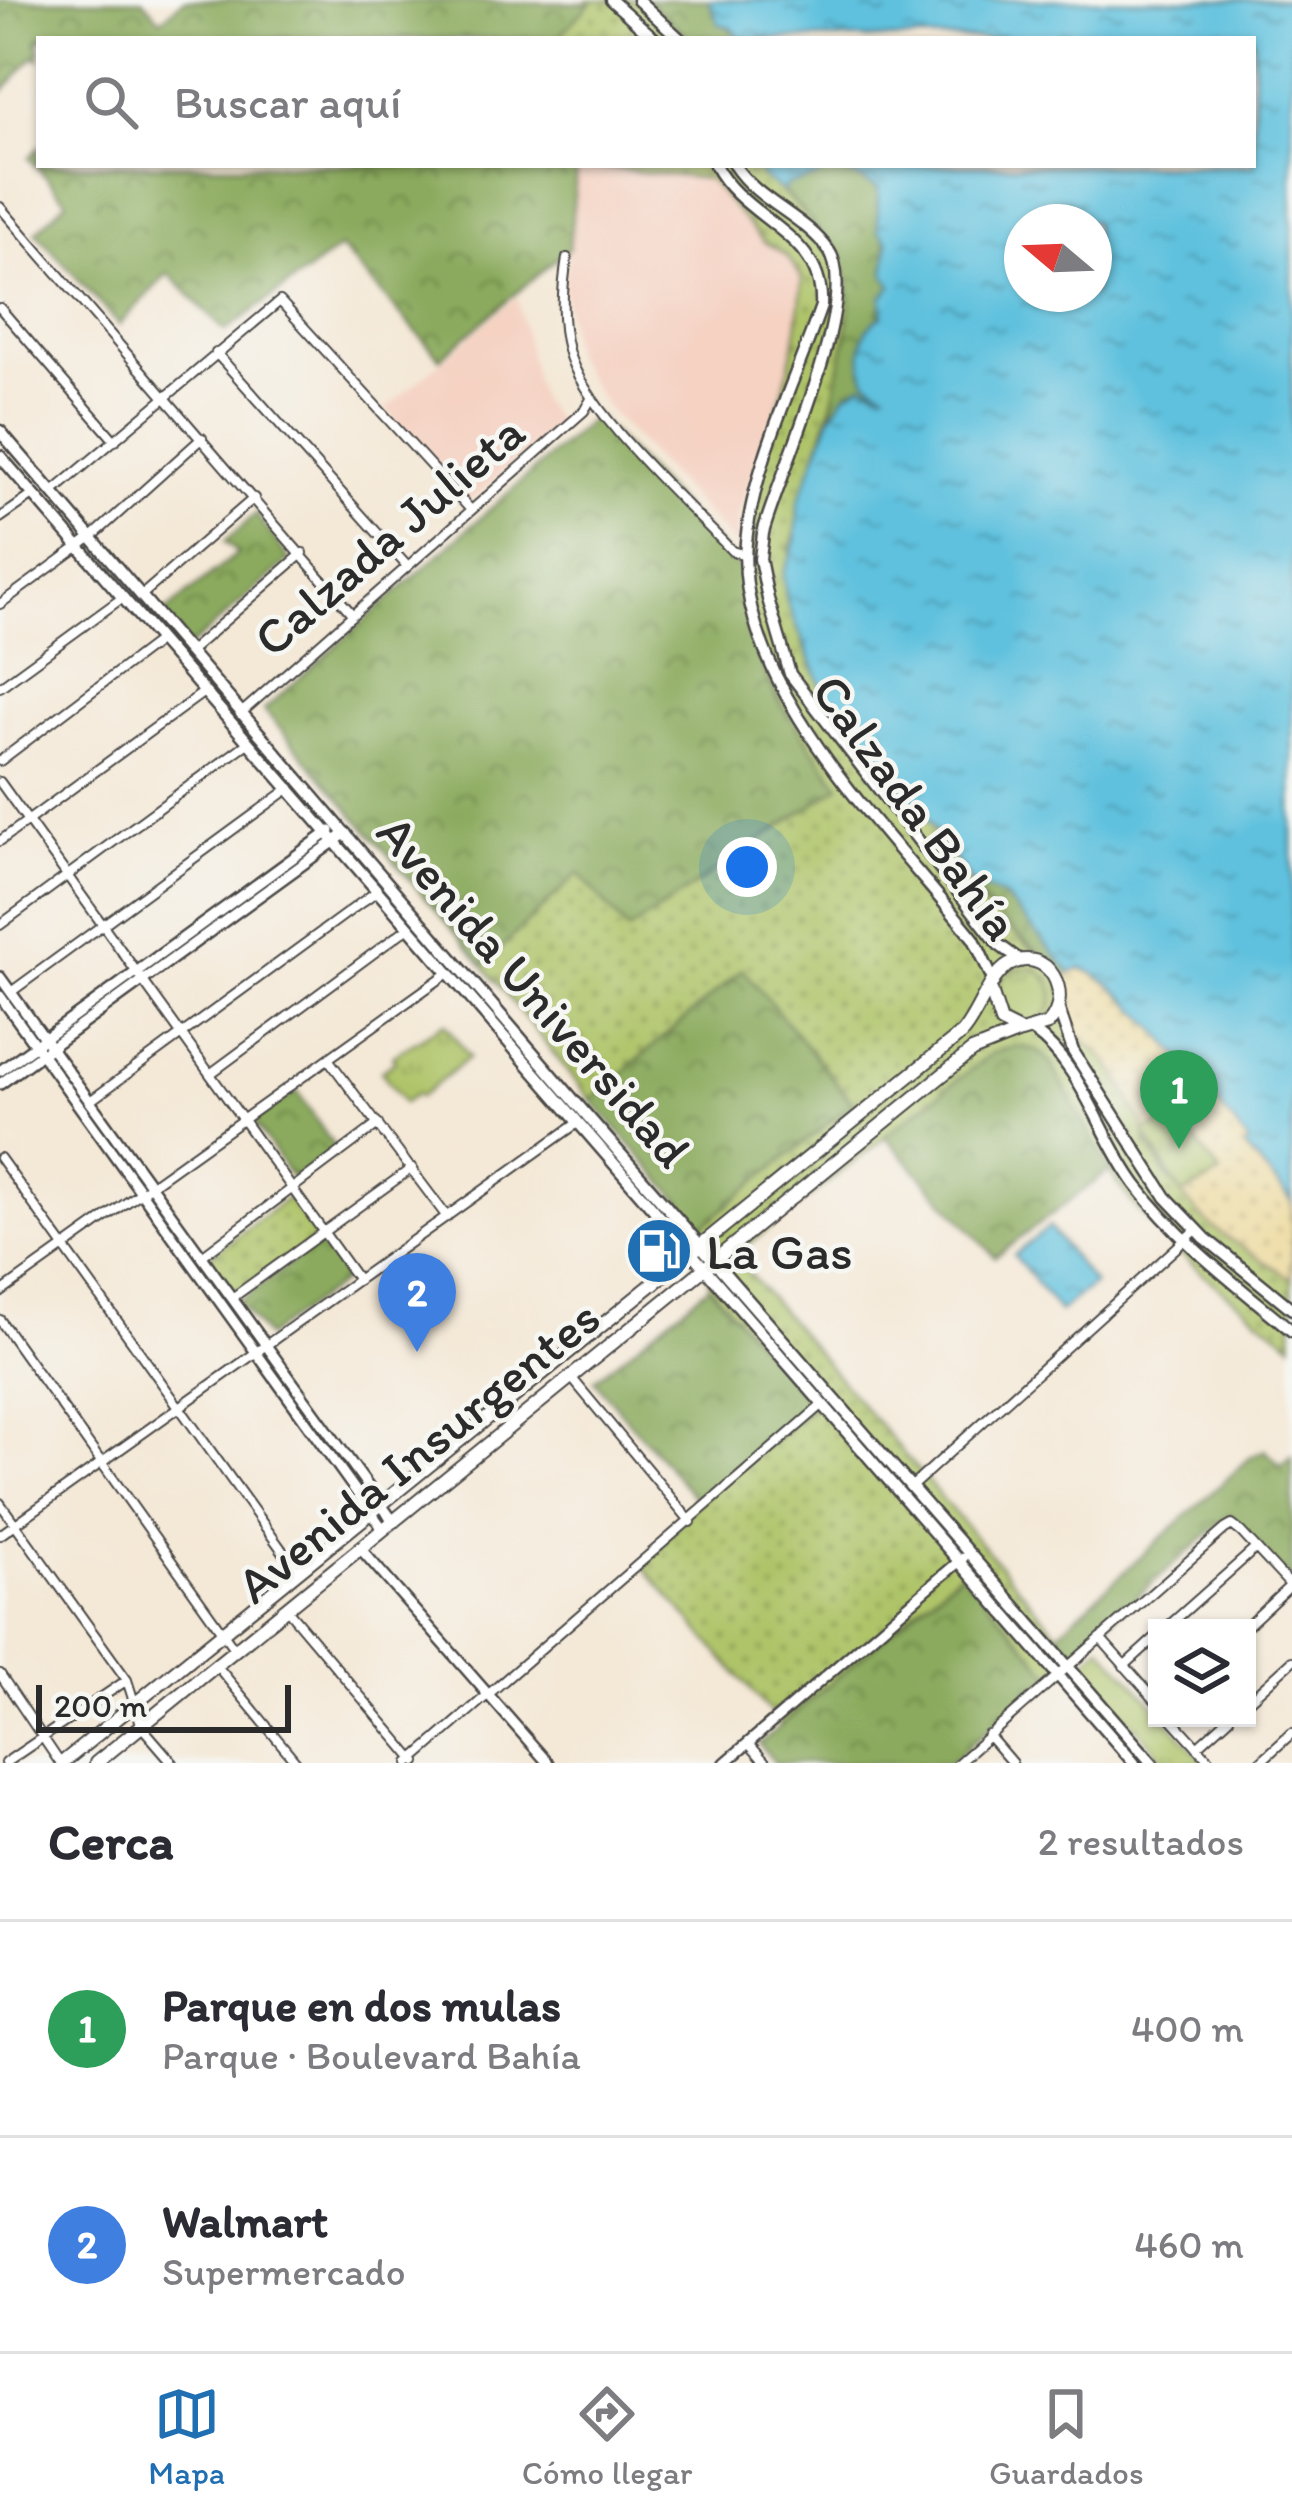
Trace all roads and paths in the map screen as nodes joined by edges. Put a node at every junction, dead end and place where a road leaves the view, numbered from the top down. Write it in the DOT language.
graph roads {
  1 [pos="611,0"];
  2 [pos="638,0"];
  3 [pos="652,36"];
  4 [pos="677,36"];
  5 [pos="717,168"];
  6 [pos="736,168"];
  7 [pos="0,207"];
  8 [pos="567,258"];
  9 [pos="0,308"];
  10 [pos="216,353"];
  11 [pos="165,396"];
  12 [pos="591,399"];
  13 [pos="787,406"];
  14 [pos="804,410"];
  15 [pos="0,431"];
  16 [pos="202,438"];
  17 [pos="115,441"];
  18 [pos="0,456"];
  19 [pos="54,491"];
  20 [pos="33,495"];
  21 [pos="254,498"];
  22 [pos="471,511"];
  23 [pos="0,518"];
  24 [pos="92,536"];
  25 [pos="76,548"];
  26 [pos="303,553"];
  27 [pos="746,555"];
  28 [pos="407,566"];
  29 [pos="143,594"];
  30 [pos="122,598"];
  31 [pos="0,604"];
  32 [pos="352,614"];
  33 [pos="160,640"];
  34 [pos="190,651"];
  35 [pos="0,687"];
  36 [pos="204,692"];
  37 [pos="243,711"];
  38 [pos="231,722"];
  39 [pos="249,742"];
  40 [pos="0,760"];
  41 [pos="0,782"];
  42 [pos="290,788"];
  43 [pos="27,822"];
  44 [pos="337,833"];
  45 [pos="0,841"];
  46 [pos="66,874"];
  47 [pos="377,891"];
  48 [pos="103,924"];
  49 [pos="0,925"];
  50 [pos="410,926"];
  51 [pos="1021,961"];
  52 [pos="453,968"];
  53 [pos="0,977"];
  54 [pos="139,977"];
  55 [pos="992,987"];
  56 [pos="6,994"];
  57 [pos="1059,1010"];
  58 [pos="1027,1032"];
  59 [pos="178,1034"];
  60 [pos="43,1047"];
  61 [pos="329,1060"];
  62 [pos="0,1071"];
  63 [pos="210,1074"];
  64 [pos="0,1084"];
  65 [pos="90,1101"];
  66 [pos="243,1119"];
  67 [pos="378,1124"];
  68 [pos="576,1124"];
  69 [pos="824,1145"];
  70 [pos="0,1158"];
  71 [pos="835,1163"];
  72 [pos="412,1168"];
  73 [pos="292,1186"];
  74 [pos="146,1189"];
  75 [pos="447,1218"];
  76 [pos="325,1229"];
  77 [pos="1196,1230"];
  78 [pos="1186,1242"];
  79 [pos="702,1244"];
  80 [pos="64,1248"];
  81 [pos="689,1254"];
  82 [pos="202,1256"];
  83 [pos="716,1260"];
  84 [pos="703,1270"];
  85 [pos="358,1280"];
  86 [pos="0,1293"];
  87 [pos="232,1298"];
  88 [pos="1292,1309"];
  89 [pos="0,1320"];
  90 [pos="1292,1331"];
  91 [pos="262,1350"];
  92 [pos="572,1376"];
  93 [pos="823,1405"];
  94 [pos="181,1407"];
  95 [pos="101,1464"];
  96 [pos="910,1488"];
  97 [pos="0,1503"];
  98 [pos="376,1508"];
  99 [pos="691,1522"];
  100 [pos="14,1524"];
  101 [pos="388,1525"];
  102 [pos="0,1535"];
  103 [pos="360,1548"];
  104 [pos="1256,1548"];
  105 [pos="962,1558"];
  106 [pos="298,1572"];
  107 [pos="1291,1586"];
  108 [pos="286,1608"];
  109 [pos="1176,1619"];
  110 [pos="1255,1619"];
  111 [pos="222,1634"];
  112 [pos="1102,1640"];
  113 [pos="1148,1644"];
  114 [pos="235,1650"];
  115 [pos="1292,1661"];
  116 [pos="216,1665"];
  117 [pos="1124,1666"];
  118 [pos="1070,1668"];
  119 [pos="0,1674"];
  120 [pos="1057,1677"];
  121 [pos="127,1680"];
  122 [pos="486,1692"];
  123 [pos="1148,1692"];
  124 [pos="1256,1694"];
  125 [pos="137,1702"];
  126 [pos="142,1726"];
  127 [pos="1179,1727"];
  128 [pos="1219,1727"];
  129 [pos="1292,1733"];
  130 [pos="45,1735"];
  131 [pos="988,1736"];
  132 [pos="748,1743"];
  133 [pos="1197,1747"];
  134 [pos="413,1762"];
  135 [pos="5,1763"];
  136 [pos="61,1763"];
  137 [pos="96,1763"];
  138 [pos="173,1763"];
  139 [pos="297,1763"];
  140 [pos="548,1763"];
  141 [pos="725,1763"];
  142 [pos="766,1763"];
  143 [pos="958,1763"];
  144 [pos="1012,1763"];
  145 [pos="1134,1763"];
  146 [pos="1152,1763"];
  147 [pos="1212,1763"];
  148 [pos="1258,1763"];
  1 -- 3 [label="main road"];
  2 -- 4 [label="main road"];
  5 -- 13 [label="main road, Calzada Bahía"];
  6 -- 14 [label="main road, Calzada Bahía"];
  7 -- 11 [label="street"];
  8 -- 12 [label="street"];
  9 -- 17 [label="street"];
  10 -- 11 [label="street"];
  10 -- 22 [label="street"];
  10 -- 28 [label="street"];
  11 -- 16 [label="street"];
  11 -- 17 [label="street"];
  12 -- 22 [label="street, Calzada Julieta"];
  12 -- 27 [label="street"];
  13 -- 14 [label="main road"];
  13 -- 27 [label="main road, Calzada Bahía"];
  14 -- 51 [label="main road, Calzada Bahía"];
  15 -- 19 [label="main road, Avenida Universidad"];
  16 -- 21 [label="street"];
  16 -- 24 [label="street"];
  17 -- 19 [label="street"];
  18 -- 20 [label="main road, Avenida Universidad"];
  19 -- 24 [label="main road, Avenida Universidad"];
  20 -- 23 [label="street"];
  20 -- 25 [label="main road, Avenida Universidad"];
  21 -- 26 [label="street"];
  21 -- 29 [label="street"];
  22 -- 28 [label="street, Calzada Julieta"];
  24 -- 25 [label="street"];
  24 -- 29 [label="main road, Avenida Universidad"];
  25 -- 30 [label="main road, Avenida Universidad"];
  25 -- 31 [label="street"];
  26 -- 32 [label="street"];
  26 -- 34 [label="street"];
  27 -- 55 [label="main road, Calzada Bahía"];
  28 -- 32 [label="street, Calzada Julieta"];
  29 -- 34 [label="main road, Avenida Universidad"];
  30 -- 33 [label="main road, Avenida Universidad"];
  30 -- 35 [label="street"];
  32 -- 37 [label="street, Calzada Julieta"];
  33 -- 36 [label="main road, Avenida Universidad"];
  33 -- 40 [label="street"];
  34 -- 37 [label="main road, Avenida Universidad"];
  36 -- 38 [label="main road, Avenida Universidad"];
  36 -- 43 [label="street"];
  37 -- 38 [label="street, Calzada Julieta"];
  37 -- 44 [label="main road, Avenida Universidad"];
  38 -- 39 [label="main road, Avenida Universidad"];
  39 -- 42 [label="main road, Avenida Universidad"];
  39 -- 46 [label="street"];
  41 -- 43 [label="street"];
  42 -- 44 [label="main road, Avenida Universidad"];
  42 -- 48 [label="street"];
  43 -- 45 [label="street"];
  43 -- 46 [label="street"];
  44 -- 47 [label="main road, Avenida Universidad"];
  44 -- 52 [label="main road, Avenida Universidad"];
  44 -- 54 [label="street"];
  46 -- 48 [label="street"];
  46 -- 49 [label="street"];
  47 -- 50 [label="main road, Avenida Universidad"];
  47 -- 59 [label="street"];
  48 -- 54 [label="street"];
  48 -- 56 [label="street"];
  50 -- 52 [label="main road, Avenida Universidad"];
  50 -- 63 [label="street"];
  51 -- 55 [label="main road"];
  51 -- 57 [label="main road"];
  52 -- 61 [label="street"];
  52 -- 68 [label="main road, Avenida Universidad"];
  52 -- 79 [label="main road, Avenida Universidad"];
  53 -- 56 [label="street"];
  54 -- 59 [label="street"];
  54 -- 60 [label="street"];
  55 -- 58 [label="main road"];
  55 -- 69 [label="main road, Avenida Insurgentes"];
  56 -- 60 [label="street"];
  57 -- 58 [label="main road"];
  57 -- 77 [label="main road"];
  58 -- 71 [label="main road, Avenida Insurgentes"];
  58 -- 78 [label="main road"];
  59 -- 63 [label="street"];
  59 -- 65 [label="street"];
  60 -- 62 [label="street"];
  60 -- 64 [label="street"];
  60 -- 65 [label="street"];
  60 -- 74 [label="street"];
  61 -- 66 [label="street"];
  61 -- 67 [label="street"];
  63 -- 66 [label="street"];
  65 -- 74 [label="street"];
  66 -- 73 [label="street"];
  66 -- 74 [label="street"];
  67 -- 72 [label="street"];
  67 -- 73 [label="street"];
  68 -- 75 [label="street"];
  68 -- 81 [label="main road, Avenida Universidad"];
  69 -- 71 [label="main road"];
  69 -- 79 [label="main road, Avenida Insurgentes"];
  70 -- 80 [label="street"];
  71 -- 83 [label="main road, Avenida Insurgentes"];
  72 -- 75 [label="street"];
  72 -- 76 [label="street"];
  73 -- 76 [label="street"];
  73 -- 82 [label="street"];
  74 -- 80 [label="street"];
  74 -- 82 [label="street"];
  74 -- 91 [label="street"];
  75 -- 85 [label="street"];
  76 -- 85 [label="street"];
  76 -- 87 [label="street"];
  77 -- 78 [label="street"];
  77 -- 88 [label="main road"];
  78 -- 90 [label="main road"];
  78 -- 96 [label="street"];
  79 -- 81 [label="main road, Avenida Insurgentes"];
  79 -- 83 [label="main road, Avenida Universidad"];
  80 -- 86 [label="street"];
  80 -- 94 [label="street"];
  81 -- 84 [label="main road, Avenida Universidad"];
  81 -- 98 [label="main road, Avenida Insurgentes"];
  82 -- 87 [label="street"];
  83 -- 84 [label="main road, Avenida Insurgentes"];
  83 -- 96 [label="main road, Avenida Universidad"];
  84 -- 92 [label="main road, Avenida Insurgentes"];
  84 -- 93 [label="main road, Avenida Universidad"];
  85 -- 91 [label="street"];
  87 -- 91 [label="street"];
  89 -- 95 [label="street"];
  91 -- 94 [label="street"];
  91 -- 98 [label="street"];
  92 -- 99 [label="street"];
  92 -- 101 [label="main road, Avenida Insurgentes"];
  93 -- 99 [label="street"];
  93 -- 105 [label="main road, Avenida Universidad"];
  94 -- 95 [label="street"];
  94 -- 106 [label="street"];
  95 -- 100 [label="street"];
  95 -- 111 [label="street"];
  96 -- 105 [label="main road, Avenida Universidad"];
  97 -- 100 [label="street"];
  98 -- 101 [label="street"];
  98 -- 106 [label="main road, Avenida Insurgentes"];
  99 -- 122 [label="street"];
  100 -- 102 [label="street"];
  100 -- 121 [label="street"];
  101 -- 103 [label="main road, Avenida Insurgentes"];
  103 -- 108 [label="main road, Avenida Insurgentes"];
  103 -- 122 [label="street"];
  104 -- 107 [label="street"];
  104 -- 109 [label="street"];
  104 -- 112 [label="street"];
  105 -- 118 [label="main road, Avenida Universidad"];
  105 -- 120 [label="main road, Avenida Universidad"];
  105 -- 132 [label="street"];
  106 -- 111 [label="main road, Avenida Insurgentes"];
  107 -- 110 [label="street"];
  108 -- 114 [label="main road, Avenida Insurgentes"];
  108 -- 134 [label="street"];
  111 -- 114 [label="street"];
  111 -- 125 [label="main road, Avenida Insurgentes"];
  112 -- 117 [label="street"];
  112 -- 118 [label="street"];
  113 -- 117 [label="street"];
  114 -- 116 [label="main road, Avenida Insurgentes"];
  115 -- 124 [label="street"];
  116 -- 126 [label="main road, Avenida Insurgentes"];
  116 -- 139 [label="street"];
  117 -- 123 [label="street"];
  118 -- 120 [label="street"];
  118 -- 146 [label="main road, Avenida Universidad"];
  119 -- 130 [label="street"];
  120 -- 131 [label="street"];
  120 -- 145 [label="main road, Avenida Universidad"];
  121 -- 125 [label="street"];
  121 -- 130 [label="street"];
  122 -- 134 [label="street"];
  122 -- 140 [label="street"];
  125 -- 126 [label="street"];
  125 -- 136 [label="main road, Avenida Insurgentes"];
  126 -- 137 [label="main road, Avenida Insurgentes"];
  126 -- 138 [label="street"];
  127 -- 133 [label="street"];
  128 -- 133 [label="street"];
  129 -- 148 [label="street"];
  130 -- 135 [label="street"];
  130 -- 136 [label="street"];
  131 -- 143 [label="street"];
  131 -- 144 [label="street"];
  132 -- 141 [label="street"];
  132 -- 142 [label="street"];
  133 -- 147 [label="street"];
}
